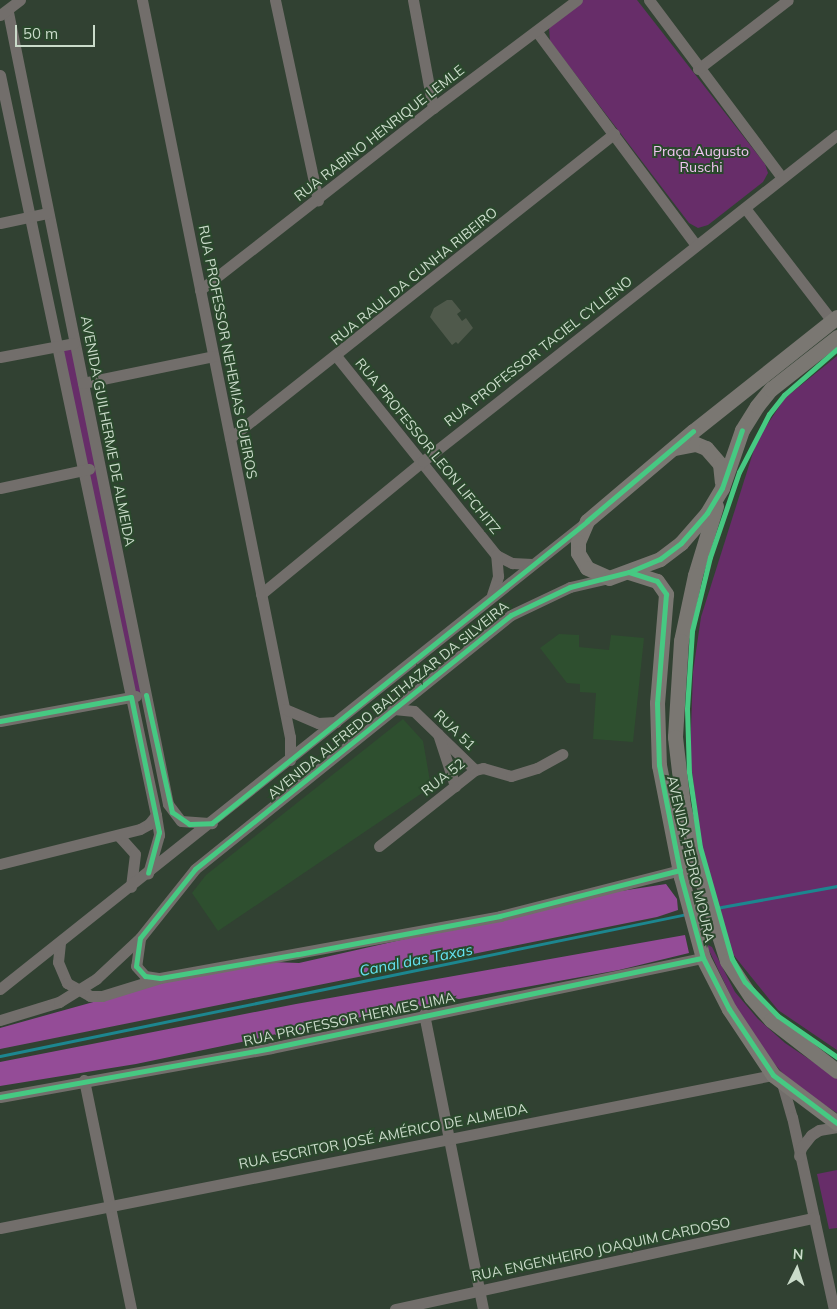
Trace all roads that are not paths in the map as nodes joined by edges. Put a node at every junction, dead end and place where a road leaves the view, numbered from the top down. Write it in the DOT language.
graph roads {
  1 [pos="20,0"];
  2 [pos="142,0"];
  3 [pos="275,0"];
  4 [pos="413,0"];
  5 [pos="577,0"];
  6 [pos="649,0"];
  7 [pos="788,0"];
  8 [pos="4,13"];
  9 [pos="537,32"];
  10 [pos="698,70"];
  11 [pos="0,75"];
  12 [pos="433,108"];
  13 [pos="614,134"];
  14 [pos="837,134"];
  15 [pos="782,178"];
  16 [pos="318,200"];
  17 [pos="745,208"];
  18 [pos="48,213"];
  19 [pos="30,216"];
  20 [pos="0,223"];
  21 [pos="696,245"];
  22 [pos="200,290"];
  23 [pos="834,319"];
  24 [pos="837,337"];
  25 [pos="74,343"];
  26 [pos="57,346"];
  27 [pos="213,356"];
  28 [pos="0,357"];
  29 [pos="337,357"];
  30 [pos="82,383"];
  31 [pos="230,438"];
  32 [pos="675,448"];
  33 [pos="423,461"];
  34 [pos="100,467"];
  35 [pos="83,470"];
  36 [pos="0,488"];
  37 [pos="722,488"];
  38 [pos="587,521"];
  39 [pos="496,555"];
  40 [pos="532,564"];
  41 [pos="629,572"];
  42 [pos="610,578"];
  43 [pos="261,594"];
  44 [pos="492,595"];
  45 [pos="418,690"];
  46 [pos="146,695"];
  47 [pos="131,697"];
  48 [pos="284,709"];
  49 [pos="394,709"];
  50 [pos="414,711"];
  51 [pos="0,720"];
  52 [pos="336,722"];
  53 [pos="437,733"];
  54 [pos="562,754"];
  55 [pos="290,760"];
  56 [pos="475,770"];
  57 [pos="455,786"];
  58 [pos="156,815"];
  59 [pos="212,823"];
  60 [pos="118,836"];
  61 [pos="379,846"];
  62 [pos="0,864"];
  63 [pos="148,873"];
  64 [pos="680,874"];
  65 [pos="131,887"];
  66 [pos="140,938"];
  67 [pos="60,943"];
  68 [pos="703,958"];
  69 [pos="160,978"];
  70 [pos="0,989"];
  71 [pos="80,992"];
  72 [pos="424,1014"];
  73 [pos="0,1020"];
  74 [pos="837,1071"];
  75 [pos="777,1079"];
  76 [pos="84,1080"];
  77 [pos="0,1097"];
  78 [pos="837,1125"];
  79 [pos="450,1137"];
  80 [pos="799,1158"];
  81 [pos="108,1206"];
  82 [pos="814,1218"];
  83 [pos="0,1228"];
  84 [pos="480,1291"];
  85 [pos="131,1309"];
  86 [pos="394,1309"];
  87 [pos="483,1309"];
  88 [pos="834,1309"];
  1 -- 8 [label="street"];
  2 -- 22 [label="street, RUA PROFESSOR NEHEMIAS GUEIROS"];
  3 -- 16 [label="street"];
  4 -- 12 [label="street"];
  5 -- 9 [label="street, RUA RABINO HENRIQUE LEMLE"];
  6 -- 10 [label="street"];
  7 -- 10 [label="street"];
  8 -- 18 [label="street, AVENIDA GUILHERME DE ALMEIDA"];
  9 -- 12 [label="street, RUA RABINO HENRIQUE LEMLE"];
  9 -- 13 [label="street"];
  10 -- 15 [label="street"];
  11 -- 19 [label="street"];
  12 -- 16 [label="street, RUA RABINO HENRIQUE LEMLE"];
  13 -- 21 [label="street"];
  13 -- 29 [label="street, RUA RAUL DA CUNHA RIBEIRO"];
  14 -- 15 [label="street, RUA PROFESSOR TACIEL CYLLENO"];
  15 -- 17 [label="street, RUA PROFESSOR TACIEL CYLLENO"];
  16 -- 22 [label="street, RUA RABINO HENRIQUE LEMLE"];
  17 -- 21 [label="street, RUA PROFESSOR TACIEL CYLLENO"];
  17 -- 23 [label="street"];
  18 -- 19 [label="street"];
  18 -- 25 [label="street, AVENIDA GUILHERME DE ALMEIDA"];
  19 -- 20 [label="street"];
  19 -- 26 [label="street"];
  21 -- 33 [label="street, RUA PROFESSOR TACIEL CYLLENO"];
  22 -- 27 [label="street, RUA PROFESSOR NEHEMIAS GUEIROS"];
  23 -- 32 [label="main road, AVENIDA ALFREDO BALTHAZAR DA SILVEIRA"];
  24 -- 37 [label="main road, AVENIDA ALFREDO BALTHAZAR DA SILVEIRA"];
  25 -- 26 [label="street"];
  25 -- 30 [label="street, AVENIDA GUILHERME DE ALMEIDA"];
  26 -- 28 [label="street"];
  26 -- 35 [label="street"];
  27 -- 30 [label="street"];
  27 -- 31 [label="street, RUA PROFESSOR NEHEMIAS GUEIROS"];
  29 -- 31 [label="street, RUA RAUL DA CUNHA RIBEIRO"];
  29 -- 33 [label="street, RUA PROFESSOR LEON LIFCHITZ"];
  30 -- 34 [label="street, AVENIDA GUILHERME DE ALMEIDA"];
  31 -- 43 [label="street, RUA PROFESSOR NEHEMIAS GUEIROS"];
  32 -- 37 [label="main road"];
  32 -- 38 [label="main road, AVENIDA ALFREDO BALTHAZAR DA SILVEIRA"];
  33 -- 39 [label="street, RUA PROFESSOR LEON LIFCHITZ"];
  33 -- 43 [label="street, RUA PROFESSOR TACIEL CYLLENO"];
  34 -- 35 [label="street"];
  34 -- 46 [label="street, AVENIDA GUILHERME DE ALMEIDA"];
  35 -- 36 [label="street"];
  35 -- 47 [label="street"];
  37 -- 41 [label="main road, AVENIDA ALFREDO BALTHAZAR DA SILVEIRA"];
  37 -- 74 [label="main road, AVENIDA PEDRO MOURA"];
  38 -- 40 [label="street, AVENIDA ALFREDO BALTHAZAR DA SILVEIRA"];
  38 -- 42 [label="main road"];
  39 -- 40 [label="street, RUA PROFESSOR LEON LIFCHITZ"];
  39 -- 44 [label="street, RUA PROFESSOR LEON LIFCHITZ"];
  40 -- 44 [label="street, AVENIDA ALFREDO BALTHAZAR DA SILVEIRA"];
  41 -- 42 [label="main road, AVENIDA ALFREDO BALTHAZAR DA SILVEIRA"];
  41 -- 64 [label="main road, AVENIDA PEDRO MOURA"];
  42 -- 45 [label="street, AVENIDA ALFREDO BALTHAZAR DA SILVEIRA"];
  43 -- 48 [label="street, RUA PROFESSOR NEHEMIAS GUEIROS"];
  44 -- 52 [label="street, AVENIDA ALFREDO BALTHAZAR DA SILVEIRA"];
  45 -- 49 [label="street, AVENIDA ALFREDO BALTHAZAR DA SILVEIRA"];
  45 -- 50 [label="street, RUA 51"];
  46 -- 47 [label="street"];
  46 -- 59 [label="street, AVENIDA GUILHERME DE ALMEIDA"];
  47 -- 51 [label="street"];
  47 -- 58 [label="street"];
  48 -- 52 [label="street"];
  48 -- 55 [label="street, RUA PROFESSOR NEHEMIAS GUEIROS"];
  49 -- 50 [label="street, RUA 51"];
  49 -- 66 [label="street, AVENIDA ALFREDO BALTHAZAR DA SILVEIRA"];
  50 -- 53 [label="street, RUA 51"];
  52 -- 55 [label="street, AVENIDA ALFREDO BALTHAZAR DA SILVEIRA"];
  53 -- 56 [label="street, RUA 51"];
  53 -- 57 [label="street"];
  54 -- 56 [label="street, RUA 52"];
  55 -- 59 [label="street, AVENIDA ALFREDO BALTHAZAR DA SILVEIRA"];
  56 -- 57 [label="street, RUA 52"];
  57 -- 61 [label="street, RUA 52"];
  58 -- 60 [label="street"];
  58 -- 63 [label="street"];
  59 -- 63 [label="street, AVENIDA ALFREDO BALTHAZAR DA SILVEIRA"];
  60 -- 62 [label="street"];
  60 -- 65 [label="street"];
  63 -- 65 [label="street, AVENIDA ALFREDO BALTHAZAR DA SILVEIRA"];
  64 -- 68 [label="main road, AVENIDA PEDRO MOURA"];
  64 -- 69 [label="street"];
  65 -- 67 [label="street, AVENIDA ALFREDO BALTHAZAR DA SILVEIRA"];
  66 -- 69 [label="street"];
  66 -- 71 [label="street, AVENIDA ALFREDO BALTHAZAR DA SILVEIRA"];
  67 -- 70 [label="street, AVENIDA ALFREDO BALTHAZAR DA SILVEIRA"];
  67 -- 71 [label="street"];
  68 -- 72 [label="street, RUA PROFESSOR HERMES LIMA"];
  68 -- 75 [label="main road, AVENIDA PEDRO MOURA"];
  69 -- 71 [label="street"];
  71 -- 73 [label="street, AVENIDA ALFREDO BALTHAZAR DA SILVEIRA"];
  72 -- 76 [label="street, RUA PROFESSOR HERMES LIMA"];
  72 -- 79 [label="street"];
  75 -- 78 [label="main road, AVENIDA PEDRO MOURA"];
  75 -- 79 [label="street, RUA ESCRITOR JOSÉ AMÉRICO DE ALMEIDA"];
  75 -- 80 [label="street"];
  76 -- 77 [label="street, RUA PROFESSOR HERMES LIMA"];
  76 -- 81 [label="street"];
  78 -- 80 [label="street"];
  79 -- 81 [label="street, RUA ESCRITOR JOSÉ AMÉRICO DE ALMEIDA"];
  79 -- 84 [label="street"];
  80 -- 82 [label="street"];
  81 -- 83 [label="street, RUA ESCRITOR JOSÉ AMÉRICO DE ALMEIDA"];
  81 -- 85 [label="street"];
  82 -- 84 [label="street, RUA ENGENHEIRO JOAQUIM CARDOSO"];
  82 -- 88 [label="street"];
  84 -- 86 [label="street, RUA ENGENHEIRO JOAQUIM CARDOSO"];
  84 -- 87 [label="street"];
}
